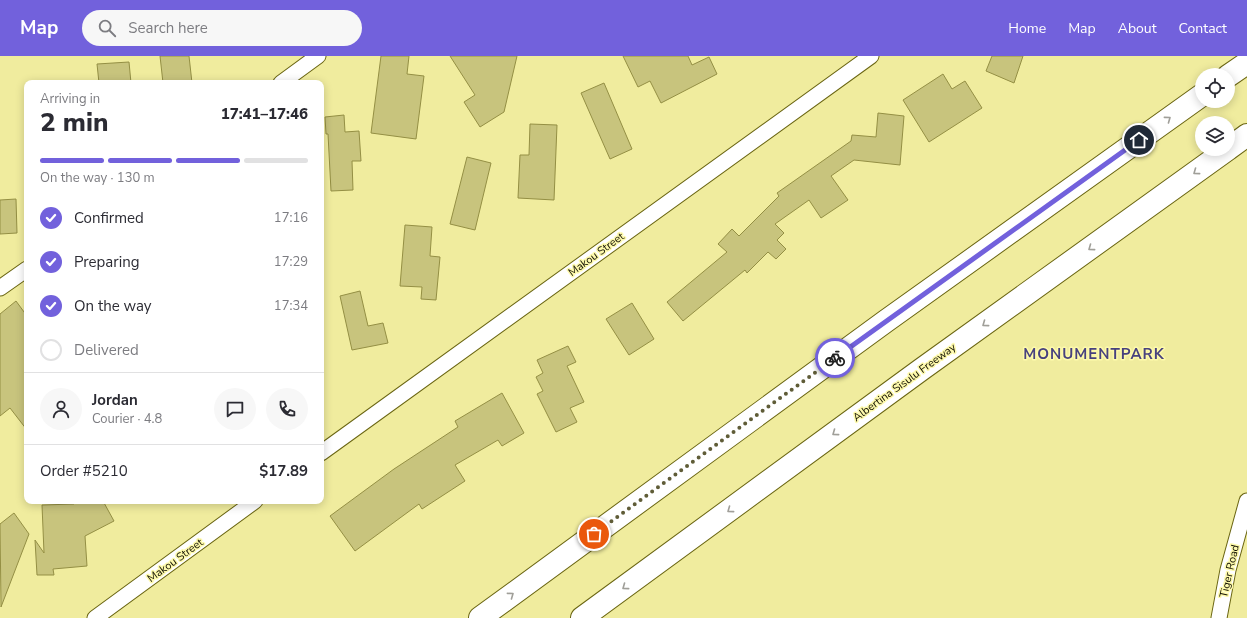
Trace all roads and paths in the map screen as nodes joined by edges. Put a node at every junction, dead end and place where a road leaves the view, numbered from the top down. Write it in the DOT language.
graph roads {
  1 [pos="318,56"];
  2 [pos="871,56"];
  3 [pos="1247,63"];
  4 [pos="1235,71"];
  5 [pos="285,80"];
  6 [pos="1195,100"];
  7 [pos="1247,135"];
  8 [pos="1235,144"];
  9 [pos="1218,156"];
  10 [pos="24,271"];
  11 [pos="0,288"];
  12 [pos="324,451"];
  13 [pos="1247,501"];
  14 [pos="251,504"];
  15 [pos="95,618"];
  16 [pos="480,618"];
  17 [pos="582,618"];
  18 [pos="1218,618"];
  1 -- 5 [label="street"];
  2 -- 12 [label="street, Makou Street"];
  3 -- 4 [label="highway"];
  16 -- 6 [label="highway, one-way"];
  7 -- 8 [label="highway, Albertina Sisulu Freeway"];
  9 -- 17 [label="highway, Albertina Sisulu Freeway, one-way"];
  10 -- 11 [label="street"];
  13 -- 18 [label="street, Tiger Road"];
  14 -- 15 [label="street, Makou Street"];
}
